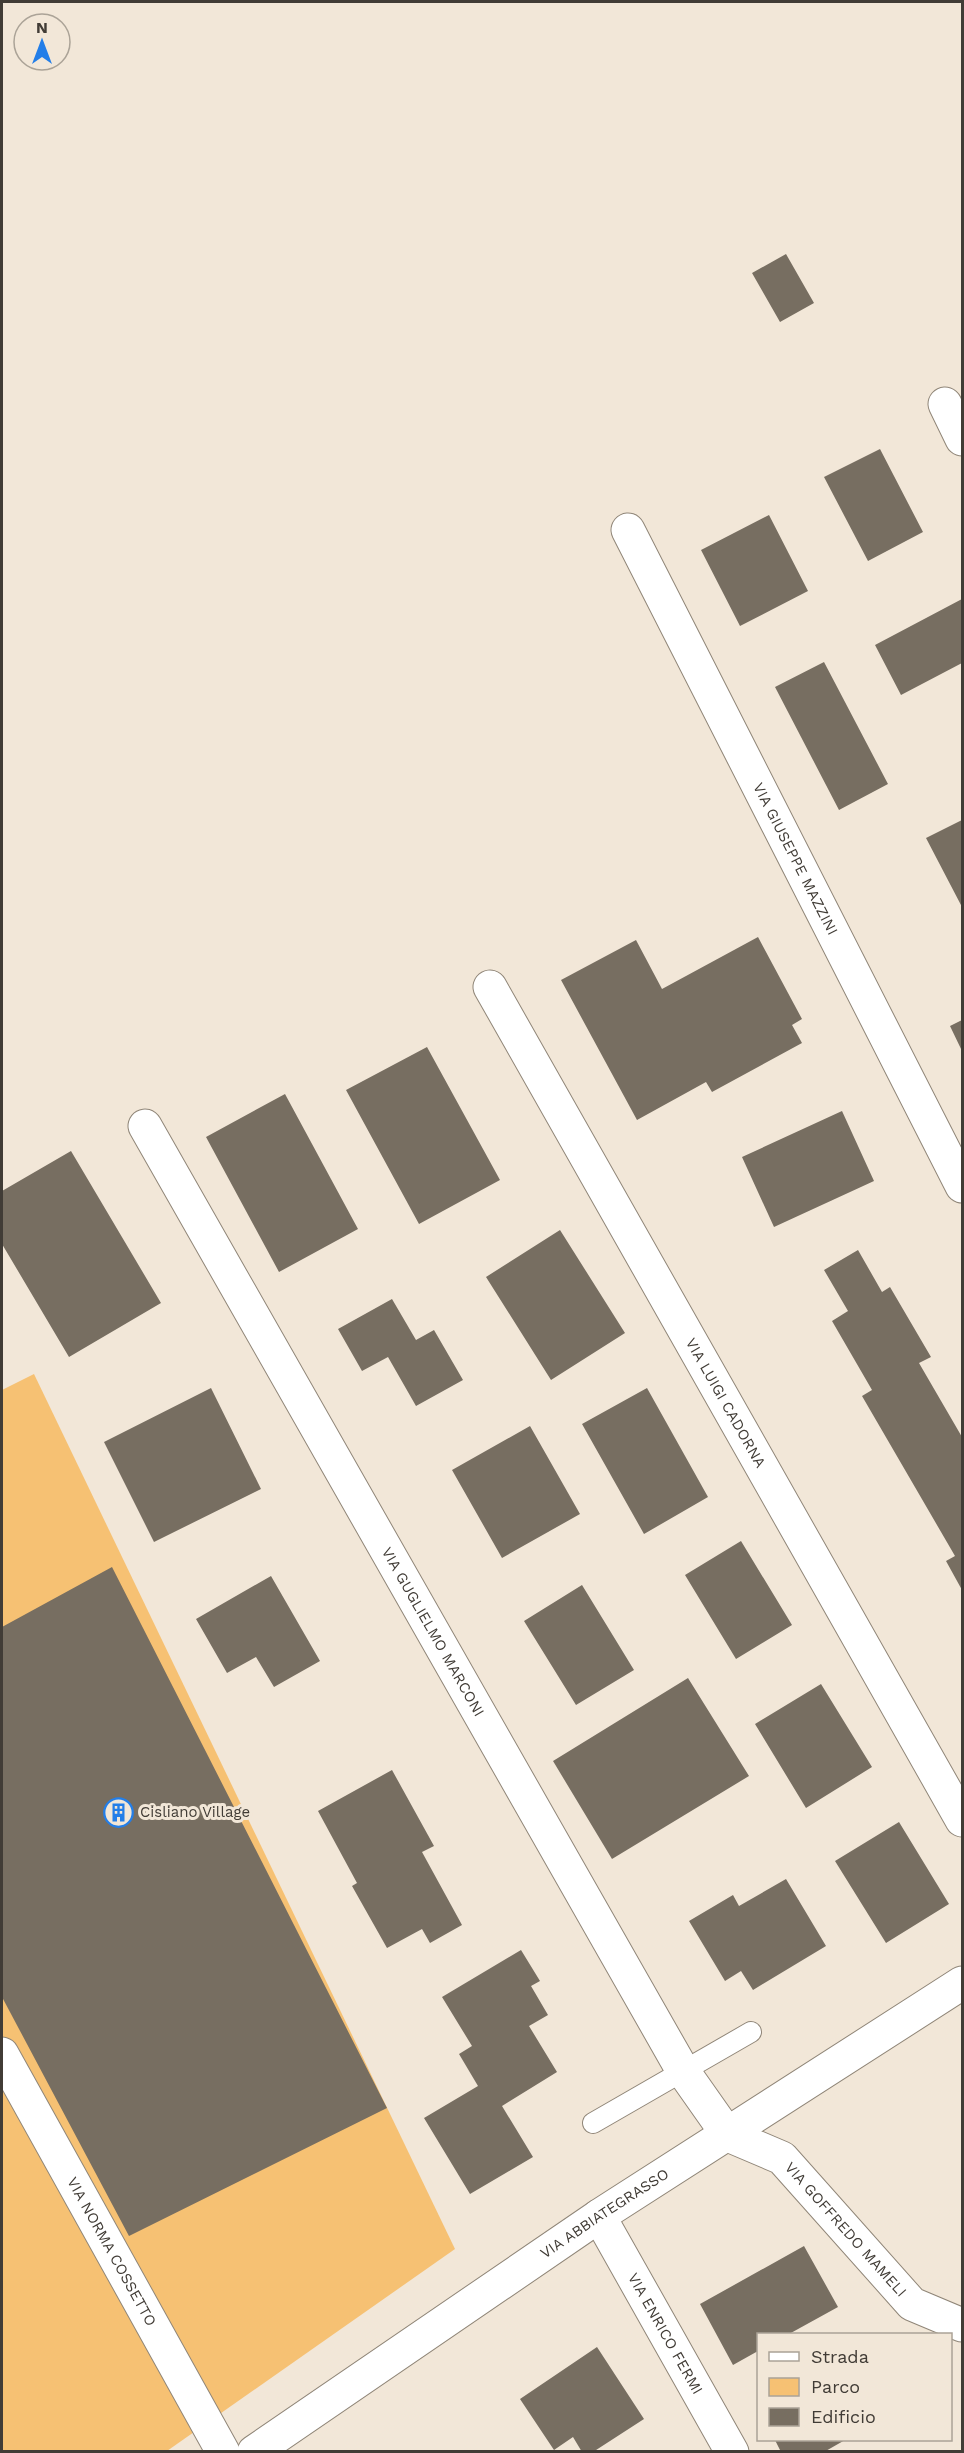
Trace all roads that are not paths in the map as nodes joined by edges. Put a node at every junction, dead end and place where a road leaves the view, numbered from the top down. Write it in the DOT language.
graph roads {
  1 [pos="945,404"];
  2 [pos="963,439"];
  3 [pos="628,530"];
  4 [pos="490,987"];
  5 [pos="145,1126"];
  6 [pos="963,1186"];
  7 [pos="963,1820"];
  8 [pos="963,1983"];
  9 [pos="751,2032"];
  10 [pos="2,2054"];
  11 [pos="683,2071"];
  12 [pos="2,2089"];
  13 [pos="593,2122"];
  14 [pos="728,2135"];
  15 [pos="599,2216"];
  16 [pos="963,2325"];
  17 [pos="201,2451"];
  18 [pos="223,2451"];
  19 [pos="254,2451"];
  20 [pos="732,2451"];
  1 -- 2 [label="street"];
  3 -- 6 [label="street, VIA GIUSEPPE MAZZINI"];
  4 -- 7 [label="street, VIA LUIGI CADORNA"];
  5 -- 11 [label="street, VIA GUGLIELMO MARCONI"];
  8 -- 14 [label="street, VIA ABBIATEGRASSO"];
  9 -- 11 [label="lane"];
  10 -- 18 [label="street, VIA NORMA COSSETTO"];
  11 -- 13 [label="lane"];
  11 -- 14 [label="street, VIA GUGLIELMO MARCONI"];
  12 -- 17 [label="street, VIA NORMA COSSETTO"];
  14 -- 15 [label="street, VIA ABBIATEGRASSO"];
  14 -- 16 [label="street, VIA GOFFREDO MAMELI"];
  15 -- 19 [label="street, VIA ABBIATEGRASSO"];
  15 -- 20 [label="street, VIA ENRICO FERMI"];
}
